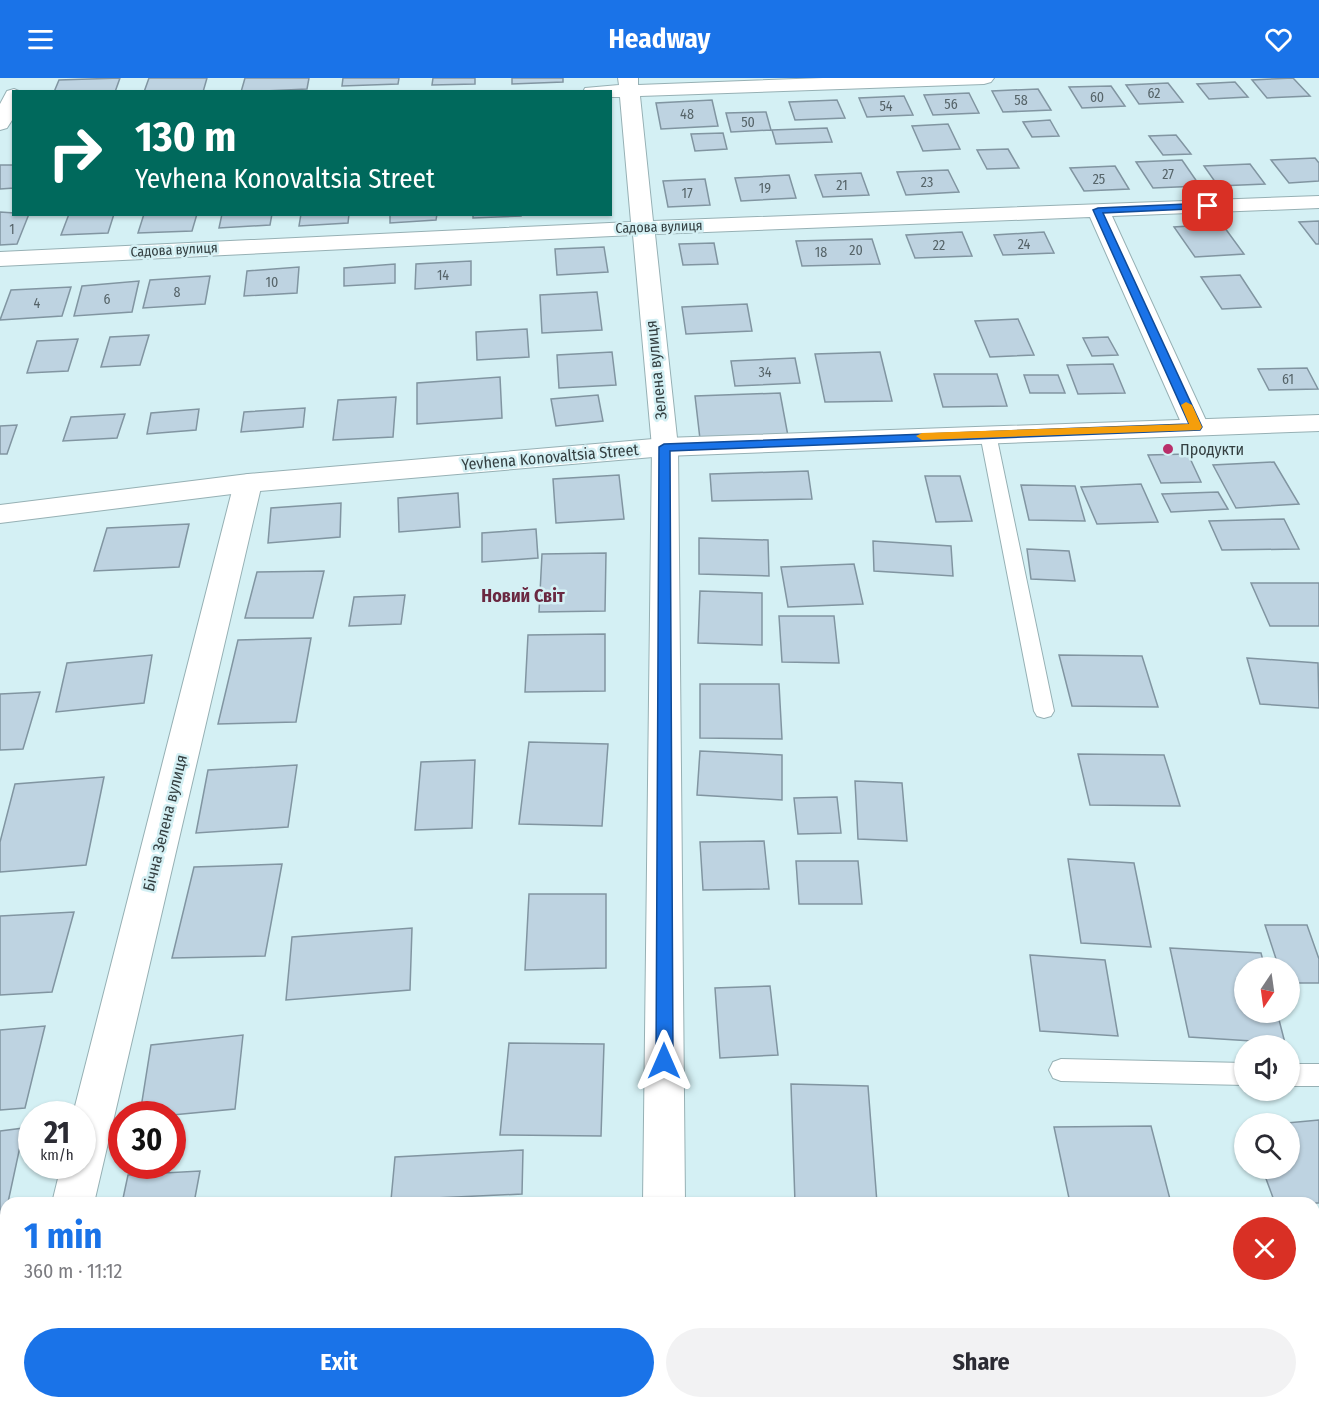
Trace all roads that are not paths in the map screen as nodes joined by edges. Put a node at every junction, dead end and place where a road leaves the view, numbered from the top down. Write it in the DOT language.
graph roads {
  1 [pos="984,78"];
  2 [pos="629,84"];
  3 [pos="601,90"];
  4 [pos="12,98"];
  5 [pos="5,117"];
  6 [pos="1319,202"];
  7 [pos="1098,210"];
  8 [pos="642,228"];
  9 [pos="0,259"];
  10 [pos="1318,425"];
  11 [pos="1196,427"];
  12 [pos="988,434"];
  13 [pos="664,447"];
  14 [pos="248,483"];
  15 [pos="0,514"];
  16 [pos="1044,711"];
  17 [pos="1061,1070"];
  18 [pos="1234,1074"];
  19 [pos="1300,1075"];
  20 [pos="1319,1075"];
  21 [pos="96,1107"];
  22 [pos="79,1179"];
  23 [pos="74,1197"];
  24 [pos="664,1197"];
  1 -- 2 [label="street"];
  2 -- 3 [label="street"];
  2 -- 8 [label="street, Зелена вулиця"];
  4 -- 5 [label="street"];
  6 -- 7 [label="street, Садова вулиця"];
  7 -- 8 [label="street, Садова вулиця"];
  7 -- 11 [label="street"];
  8 -- 9 [label="street, Садова вулиця"];
  8 -- 13 [label="street, Зелена вулиця"];
  10 -- 11 [label="street, Yevhena Konovaltsia Street"];
  11 -- 12 [label="street, Yevhena Konovaltsia Street"];
  12 -- 13 [label="street, Yevhena Konovaltsia Street"];
  12 -- 16 [label="lane"];
  13 -- 14 [label="street, Yevhena Konovaltsia Street"];
  13 -- 24 [label="street, Зелена вулиця"];
  14 -- 15 [label="street, Yevhena Konovaltsia Street"];
  14 -- 21 [label="street, Бічна Зелена вулиця"];
  17 -- 18 [label="lane"];
  19 -- 20 [label="lane"];
  22 -- 23 [label="street, Бічна Зелена вулиця"];
}
